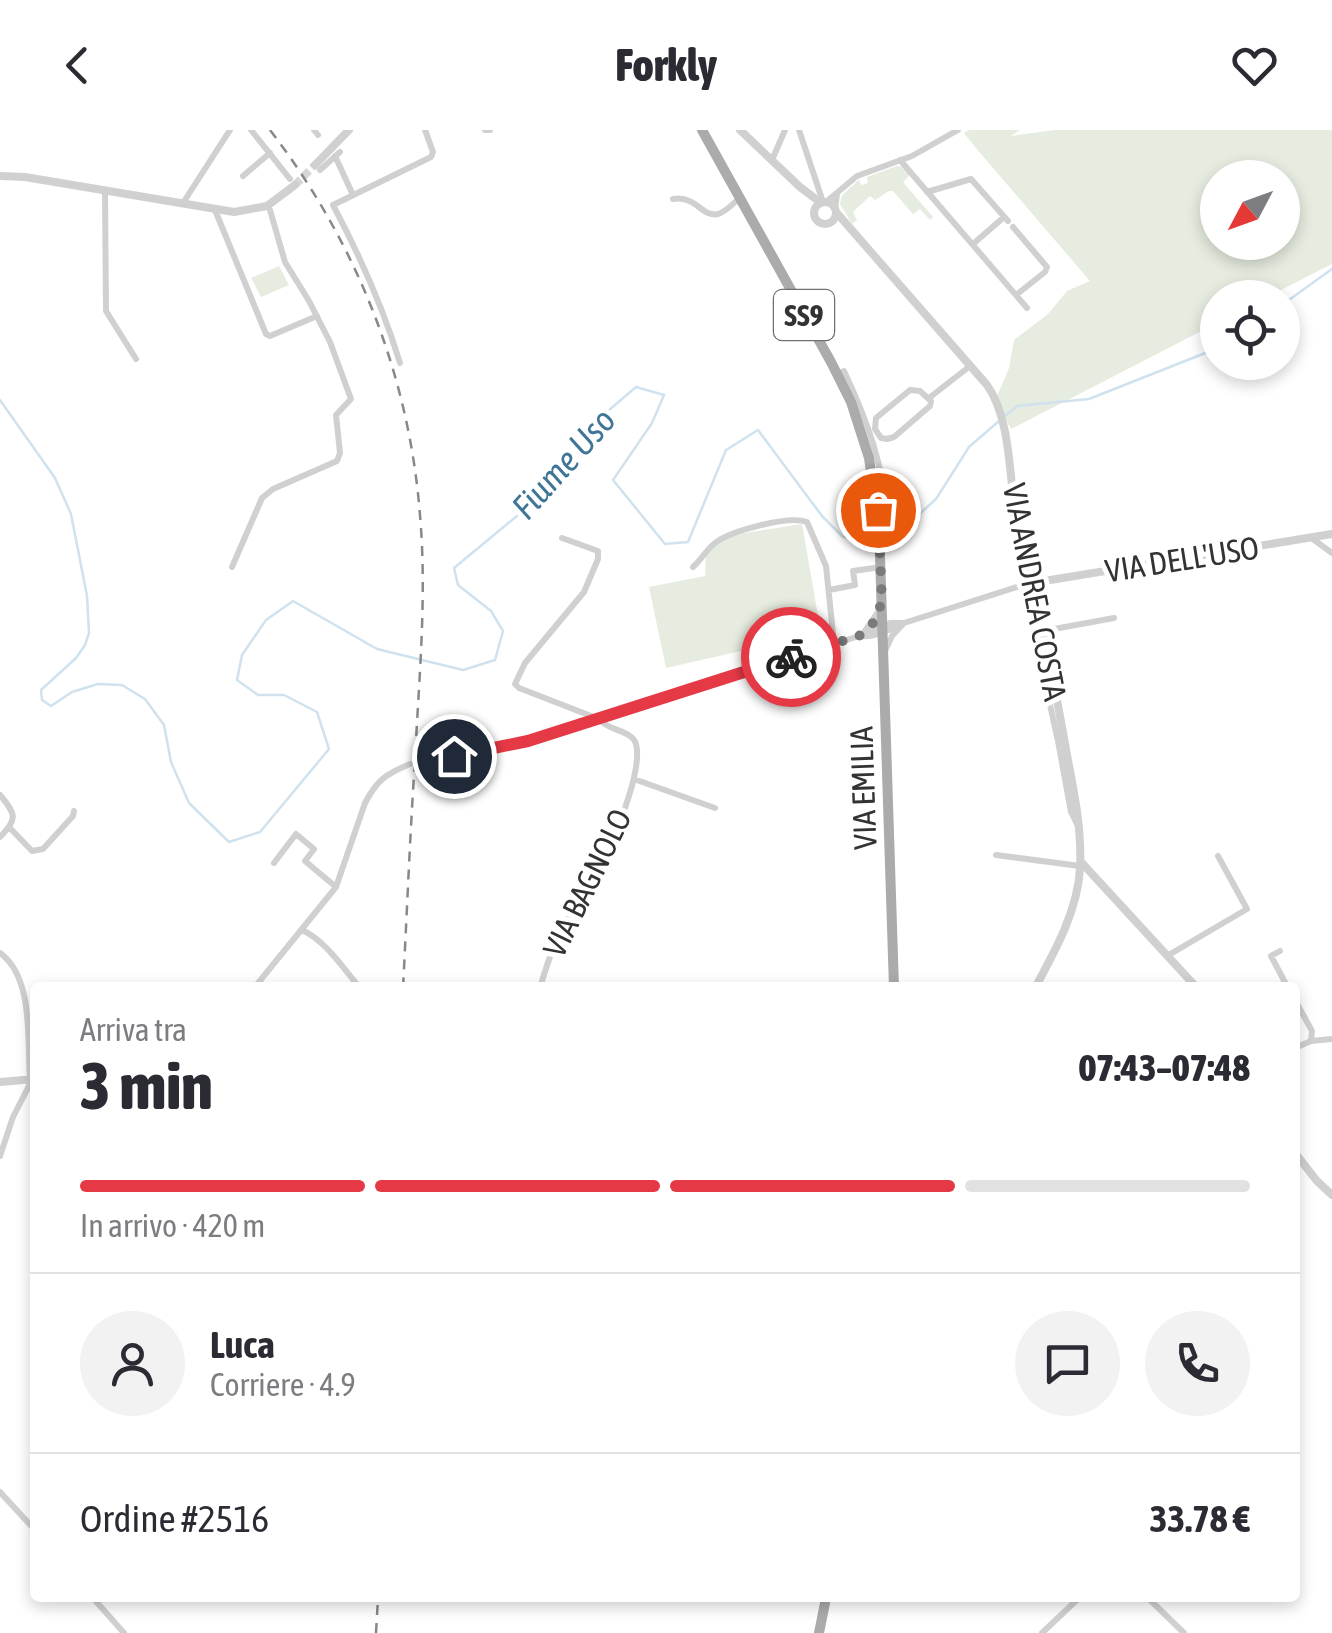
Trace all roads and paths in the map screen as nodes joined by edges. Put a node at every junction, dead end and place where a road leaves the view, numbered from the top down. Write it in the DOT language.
graph roads {
  1 [pos="230,130"];
  2 [pos="251,130"];
  3 [pos="350,130"];
  4 [pos="425,130"];
  5 [pos="702,130"];
  6 [pos="740,130"];
  7 [pos="785,130"];
  8 [pos="958,130"];
  9 [pos="802,132"];
  10 [pos="270,153"];
  11 [pos="912,156"];
  12 [pos="772,160"];
  13 [pos="900,160"];
  14 [pos="318,168"];
  15 [pos="0,176"];
  16 [pos="243,176"];
  17 [pos="916,179"];
  18 [pos="292,182"];
  19 [pos="105,191"];
  20 [pos="928,192"];
  21 [pos="837,193"];
  22 [pos="353,196"];
  23 [pos="673,199"];
  24 [pos="739,199"];
  25 [pos="184,203"];
  26 [pos="821,204"];
  27 [pos="214,210"];
  28 [pos="270,210"];
  29 [pos="835,210"];
  30 [pos="1008,222"];
  31 [pos="829,223"];
  32 [pos="858,239"];
  33 [pos="973,244"];
  34 [pos="1016,296"];
  35 [pos="1027,308"];
  36 [pos="317,316"];
  37 [pos="136,358"];
  38 [pos="400,363"];
  39 [pos="970,366"];
  40 [pos="837,374"];
  41 [pos="929,398"];
  42 [pos="887,523"];
  43 [pos="1332,534"];
  44 [pos="562,538"];
  45 [pos="1310,538"];
  46 [pos="1332,553"];
  47 [pos="881,564"];
  48 [pos="694,567"];
  49 [pos="232,568"];
  50 [pos="1028,584"];
  51 [pos="829,590"];
  52 [pos="882,603"];
  53 [pos="1114,618"];
  54 [pos="900,624"];
  55 [pos="883,628"];
  56 [pos="862,636"];
  57 [pos="1044,636"];
  58 [pos="834,640"];
  59 [pos="760,648"];
  60 [pos="884,658"];
  61 [pos="764,666"];
  62 [pos="599,719"];
  63 [pos="422,762"];
  64 [pos="410,764"];
  65 [pos="634,780"];
  66 [pos="0,794"];
  67 [pos="716,808"];
  68 [pos="74,810"];
  69 [pos="10,828"];
  70 [pos="0,837"];
  71 [pos="996,855"];
  72 [pos="1218,856"];
  73 [pos="274,863"];
  74 [pos="1080,864"];
  75 [pos="336,886"];
  76 [pos="302,930"];
  77 [pos="1280,951"];
  78 [pos="0,953"];
  79 [pos="1167,956"];
  80 [pos="259,982"];
  81 [pos="355,982"];
  82 [pos="542,982"];
  83 [pos="894,982"];
  84 [pos="1038,982"];
  85 [pos="1191,982"];
  86 [pos="1285,982"];
  87 [pos="1300,1009"];
  88 [pos="1311,1040"];
  89 [pos="1332,1040"];
  90 [pos="1300,1046"];
  91 [pos="30,1050"];
  92 [pos="30,1079"];
  93 [pos="0,1082"];
  94 [pos="30,1083"];
  95 [pos="0,1156"];
  96 [pos="1300,1159"];
  97 [pos="1332,1195"];
  98 [pos="0,1492"];
  99 [pos="30,1525"];
  100 [pos="97,1602"];
  101 [pos="825,1602"];
  102 [pos="1075,1602"];
  103 [pos="1152,1602"];
  104 [pos="124,1633"];
  105 [pos="819,1633"];
  106 [pos="1042,1633"];
  107 [pos="1184,1633"];
  1 -- 25 [label="street"];
  2 -- 10 [label="street"];
  3 -- 14 [label="street"];
  4 -- 22 [label="street"];
  5 -- 24 [label="main road, VIA EMILIA / SS9"];
  6 -- 12 [label="street"];
  7 -- 12 [label="street"];
  8 -- 11 [label="street"];
  9 -- 26 [label="street"];
  10 -- 16 [label="street"];
  10 -- 18 [label="street"];
  11 -- 13 [label="street"];
  11 -- 17 [label="street"];
  12 -- 26 [label="street"];
  13 -- 17 [label="street"];
  13 -- 21 [label="street"];
  14 -- 22 [label="street"];
  15 -- 19 [label="street"];
  17 -- 20 [label="street"];
  18 -- 27 [label="street"];
  19 -- 25 [label="street"];
  19 -- 37 [label="street"];
  20 -- 30 [label="street"];
  20 -- 33 [label="street"];
  21 -- 26 [label="street"];
  21 -- 29 [label="street"];
  22 -- 38 [label="street"];
  23 -- 24 [label="street"];
  24 -- 40 [label="main road, VIA EMILIA / SS9"];
  25 -- 27 [label="street"];
  26 -- 29 [label="street, VIA ANDREA COSTA"];
  26 -- 31 [label="street, VIA ANDREA COSTA"];
  27 -- 36 [label="street"];
  28 -- 36 [label="street"];
  29 -- 31 [label="street"];
  29 -- 32 [label="street, VIA ANDREA COSTA"];
  30 -- 33 [label="street"];
  30 -- 34 [label="street"];
  31 -- 32 [label="street, VIA ANDREA COSTA"];
  32 -- 39 [label="street, VIA ANDREA COSTA"];
  33 -- 34 [label="street"];
  34 -- 35 [label="street"];
  36 -- 49 [label="street"];
  39 -- 41 [label="street"];
  39 -- 50 [label="street, VIA ANDREA COSTA"];
  40 -- 42 [label="street"];
  40 -- 47 [label="main road, VIA EMILIA / SS9"];
  41 -- 41 [label="street"];
  43 -- 45 [label="street, VIA DELL'USO"];
  44 -- 62 [label="street"];
  45 -- 46 [label="street"];
  45 -- 50 [label="street, VIA DELL'USO"];
  47 -- 51 [label="street"];
  47 -- 52 [label="main road, VIA EMILIA / SS9"];
  48 -- 51 [label="street"];
  50 -- 54 [label="street"];
  50 -- 57 [label="street, VIA ANDREA COSTA"];
  51 -- 58 [label="street"];
  52 -- 54 [label="street"];
  52 -- 55 [label="main road, VIA EMILIA / SS9"];
  52 -- 56 [label="street"];
  53 -- 57 [label="street"];
  54 -- 55 [label="street"];
  54 -- 60 [label="street"];
  55 -- 56 [label="street"];
  55 -- 60 [label="main road, VIA EMILIA / SS9"];
  56 -- 58 [label="street"];
  56 -- 60 [label="street"];
  57 -- 74 [label="street, VIA ANDREA COSTA"];
  58 -- 61 [label="street"];
  59 -- 61 [label="street"];
  60 -- 83 [label="main road, VIA EMILIA / SS9"];
  61 -- 62 [label="street"];
  62 -- 63 [label="street"];
  62 -- 65 [label="street, VIA BAGNOLO"];
  64 -- 75 [label="street"];
  65 -- 67 [label="street, VIA BAGNOLO"];
  65 -- 82 [label="street, VIA BAGNOLO"];
  66 -- 69 [label="street"];
  68 -- 69 [label="street"];
  69 -- 70 [label="street"];
  71 -- 74 [label="street"];
  72 -- 79 [label="street"];
  73 -- 75 [label="street"];
  74 -- 79 [label="street"];
  74 -- 84 [label="street, VIA ANDREA COSTA"];
  75 -- 76 [label="street"];
  76 -- 80 [label="street"];
  76 -- 81 [label="street"];
  77 -- 86 [label="street"];
  78 -- 91 [label="street"];
  79 -- 85 [label="street"];
  87 -- 88 [label="street"];
  88 -- 89 [label="street"];
  88 -- 90 [label="street"];
  92 -- 93 [label="street"];
  94 -- 95 [label="street"];
  96 -- 97 [label="street"];
  98 -- 99 [label="street"];
  100 -- 104 [label="street"];
  101 -- 105 [label="main road"];
  102 -- 106 [label="street"];
  103 -- 107 [label="street"];
}
